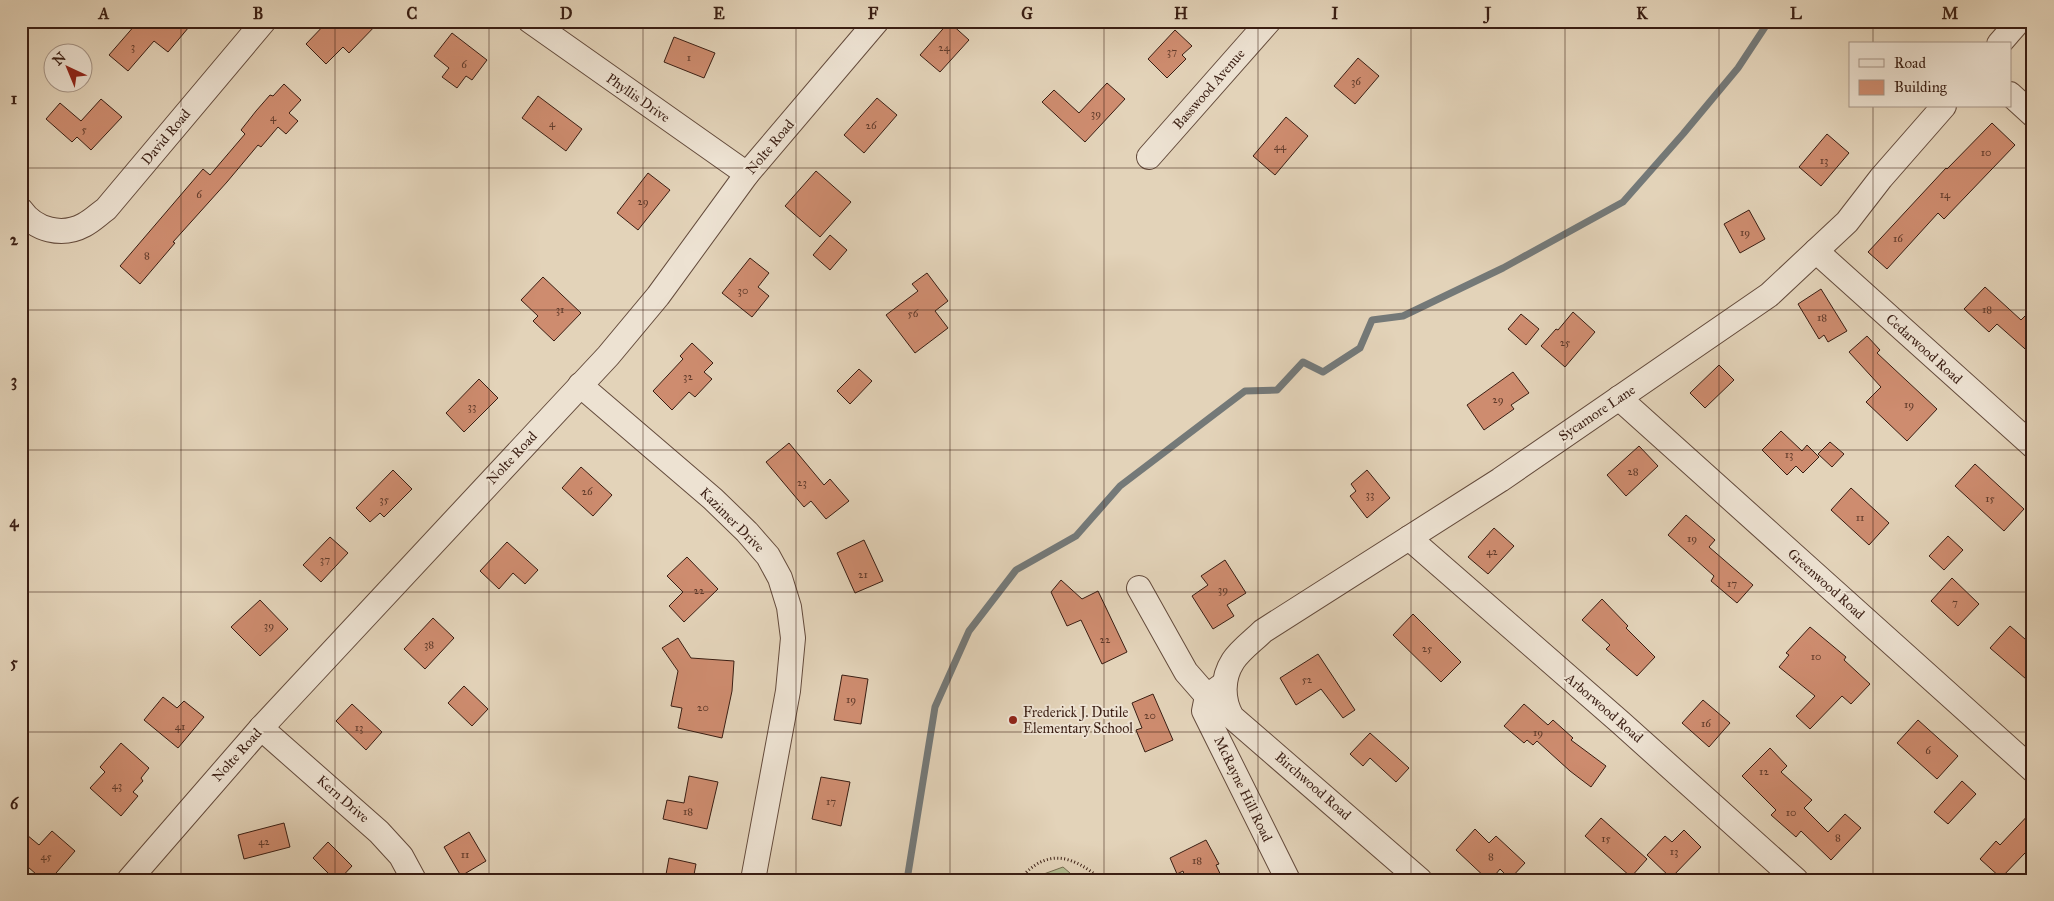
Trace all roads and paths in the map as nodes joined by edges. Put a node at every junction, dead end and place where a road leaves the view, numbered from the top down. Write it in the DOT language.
graph roads {
  1 [pos="264,21"];
  2 [pos="530,21"];
  3 [pos="877,21"];
  4 [pos="1269,21"];
  5 [pos="2019,21"];
  6 [pos="2001,42"];
  7 [pos="2012,96"];
  8 [pos="1942,108"];
  9 [pos="2033,115"];
  10 [pos="1149,157"];
  11 [pos="747,174"];
  12 [pos="21,210"];
  13 [pos="1816,251"];
  14 [pos="580,385"];
  15 [pos="1619,398"];
  16 [pos="2033,446"];
  17 [pos="1409,538"];
  18 [pos="1139,588"];
  19 [pos="1216,690"];
  20 [pos="261,728"];
  21 [pos="2033,770"];
  22 [pos="129,880"];
  23 [pos="414,880"];
  24 [pos="752,880"];
  25 [pos="1019,880"];
  26 [pos="1102,880"];
  27 [pos="1288,880"];
  28 [pos="1420,880"];
  29 [pos="1796,880"];
  1 -- 12 [label="street, David Road"];
  2 -- 11 [label="street, Phyllis Drive"];
  3 -- 11 [label="street, Nolte Road"];
  4 -- 10 [label="street, Basswood Avenue"];
  5 -- 6 [label="street"];
  7 -- 9 [label="street"];
  8 -- 13 [label="street, Sycamore Lane"];
  11 -- 14 [label="street, Nolte Road"];
  13 -- 15 [label="street, Sycamore Lane"];
  13 -- 16 [label="street, Cedarwood Road"];
  14 -- 20 [label="street, Nolte Road"];
  14 -- 24 [label="street, Kazimer Drive"];
  15 -- 17 [label="street, Sycamore Lane"];
  15 -- 21 [label="street, Greenwood Road"];
  17 -- 19 [label="street, Sycamore Lane"];
  17 -- 29 [label="street, Arborwood Road"];
  18 -- 19 [label="street"];
  19 -- 27 [label="street, McRayne Hill Road"];
  19 -- 28 [label="street, Birchwood Road"];
  20 -- 22 [label="street, Nolte Road"];
  20 -- 23 [label="street, Kern Drive"];
  25 -- 26 [label="path"];
}
